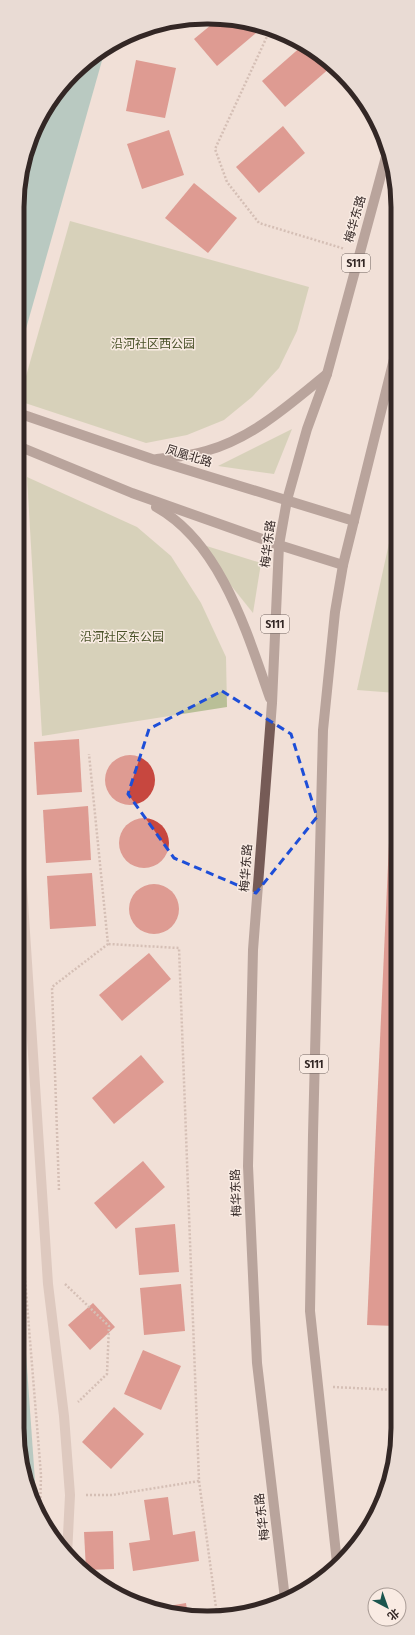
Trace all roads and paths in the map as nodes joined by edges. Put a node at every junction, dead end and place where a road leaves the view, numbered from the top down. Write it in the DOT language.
graph roads {
  1 [pos="268,35"];
  2 [pos="385,160"];
  3 [pos="358,254"];
  4 [pos="327,374"];
  5 [pos="391,376"];
  6 [pos="24,415"];
  7 [pos="24,448"];
  8 [pos="155,460"];
  9 [pos="132,493"];
  10 [pos="287,500"];
  11 [pos="354,521"];
  12 [pos="279,545"];
  13 [pos="343,565"];
  14 [pos="272,703"];
  15 [pos="89,754"];
  16 [pos="24,917"];
  17 [pos="108,944"];
  18 [pos="60,1195"];
  19 [pos="24,1270"];
  20 [pos="48,1284"];
  21 [pos="318,1387"];
  22 [pos="391,1390"];
  23 [pos="64,1416"];
  24 [pos="199,1481"];
  25 [pos="70,1495"];
  26 [pos="40,1502"];
  27 [pos="67,1545"];
  28 [pos="336,1558"];
  29 [pos="285,1594"];
  30 [pos="216,1611"];
  1 -- 3 [label="path"];
  2 -- 3 [label="main road, 梅华东路 / S111"];
  3 -- 4 [label="main road, 梅华东路 / S111"];
  4 -- 8 [label="main road"];
  4 -- 10 [label="main road, 梅华东路 / S111"];
  5 -- 11 [label="main road, S111"];
  6 -- 8 [label="main road, 凤凰北路"];
  7 -- 9 [label="main road"];
  8 -- 10 [label="main road, 凤凰北路"];
  9 -- 12 [label="main road"];
  9 -- 14 [label="main road"];
  10 -- 11 [label="main road, 凤凰北路"];
  10 -- 12 [label="main road, 梅华东路 / S111"];
  11 -- 13 [label="main road, S111"];
  12 -- 13 [label="main road"];
  12 -- 14 [label="main road, 梅华东路 / S111"];
  13 -- 21 [label="main road, S111"];
  14 -- 29 [label="main road, 梅华东路 / S111"];
  15 -- 17 [label="path"];
  16 -- 20 [label="lane"];
  17 -- 18 [label="path"];
  17 -- 24 [label="path"];
  19 -- 26 [label="path"];
  20 -- 23 [label="lane"];
  20 -- 23 [label="path"];
  21 -- 22 [label="path"];
  21 -- 28 [label="main road, S111"];
  23 -- 25 [label="lane"];
  24 -- 25 [label="path"];
  24 -- 30 [label="path"];
  25 -- 27 [label="lane"];
}
